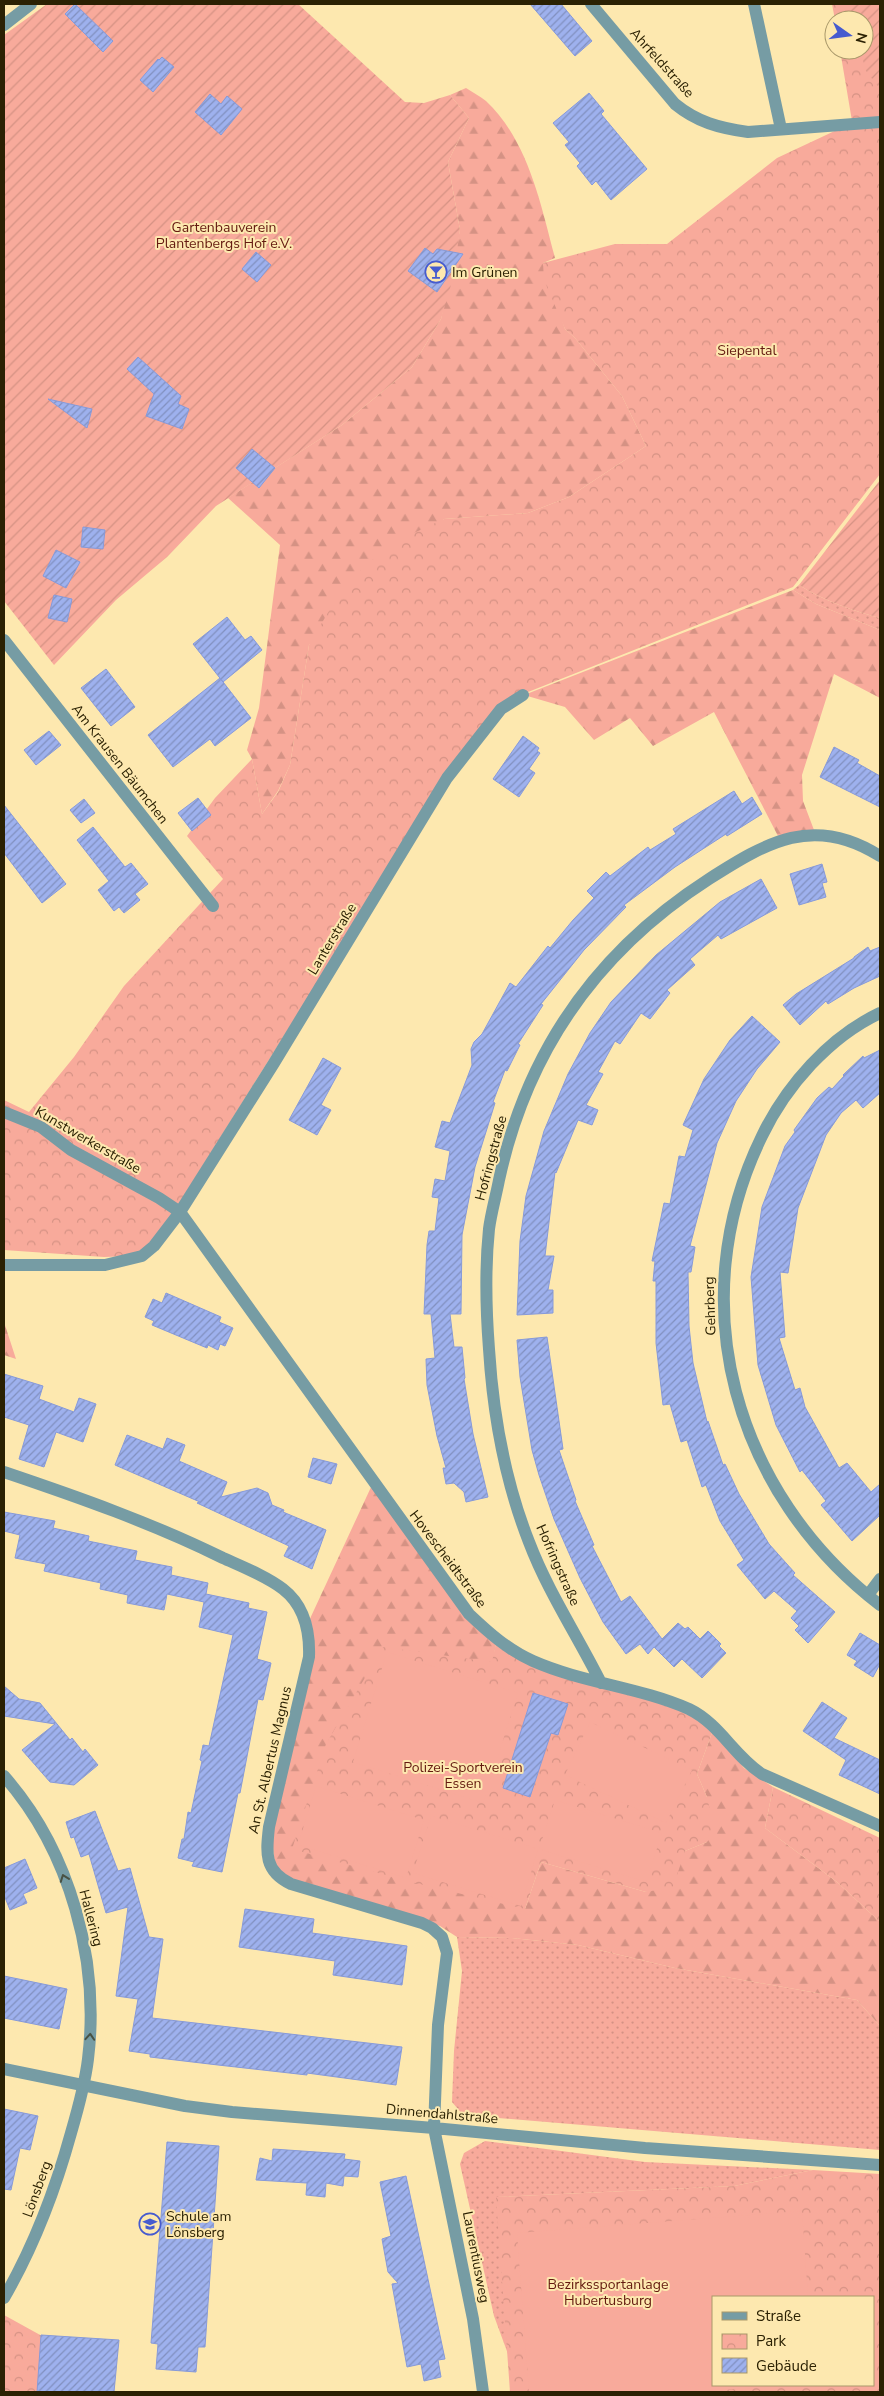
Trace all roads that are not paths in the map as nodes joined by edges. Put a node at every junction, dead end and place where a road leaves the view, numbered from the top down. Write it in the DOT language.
graph roads {
  1 [pos="31,4"];
  2 [pos="591,4"];
  3 [pos="754,4"];
  4 [pos="4,25"];
  5 [pos="880,122"];
  6 [pos="781,129"];
  7 [pos="4,640"];
  8 [pos="523,695"];
  9 [pos="880,856"];
  10 [pos="213,906"];
  11 [pos="880,1013"];
  12 [pos="4,1112"];
  13 [pos="180,1212"];
  14 [pos="4,1264"];
  15 [pos="4,1472"];
  16 [pos="880,1579"];
  17 [pos="868,1595"];
  18 [pos="880,1605"];
  19 [pos="601,1683"];
  20 [pos="4,1776"];
  21 [pos="880,1826"];
  22 [pos="4,2069"];
  23 [pos="83,2085"];
  24 [pos="434,2128"];
  25 [pos="880,2165"];
  26 [pos="4,2298"];
  27 [pos="483,2392"];
  1 -- 4 [label="street"];
  2 -- 6 [label="street, Ahrfeldstraße"];
  3 -- 6 [label="street"];
  5 -- 6 [label="street, Ahrfeldstraße"];
  7 -- 10 [label="street, Am Krausen Bäumchen"];
  8 -- 13 [label="street, Lanterstraße"];
  9 -- 19 [label="street, Hofringstraße"];
  11 -- 17 [label="street, Gehrberg"];
  12 -- 13 [label="street, Kunstwerkerstraße"];
  13 -- 14 [label="street, Lanterstraße"];
  13 -- 19 [label="street, Hovescheidtstraße"];
  15 -- 24 [label="street, An St. Albertus Magnus"];
  16 -- 17 [label="street"];
  17 -- 18 [label="street, Gehrberg"];
  19 -- 21 [label="street, Hovescheidtstraße"];
  23 -- 20 [label="street, Hallering, one-way"];
  22 -- 23 [label="street, Dinnendahlstraße"];
  23 -- 24 [label="street, Dinnendahlstraße"];
  23 -- 26 [label="street, Lönsberg"];
  24 -- 25 [label="street, Dinnendahlstraße"];
  24 -- 27 [label="street, Laurentiusweg"];
}
